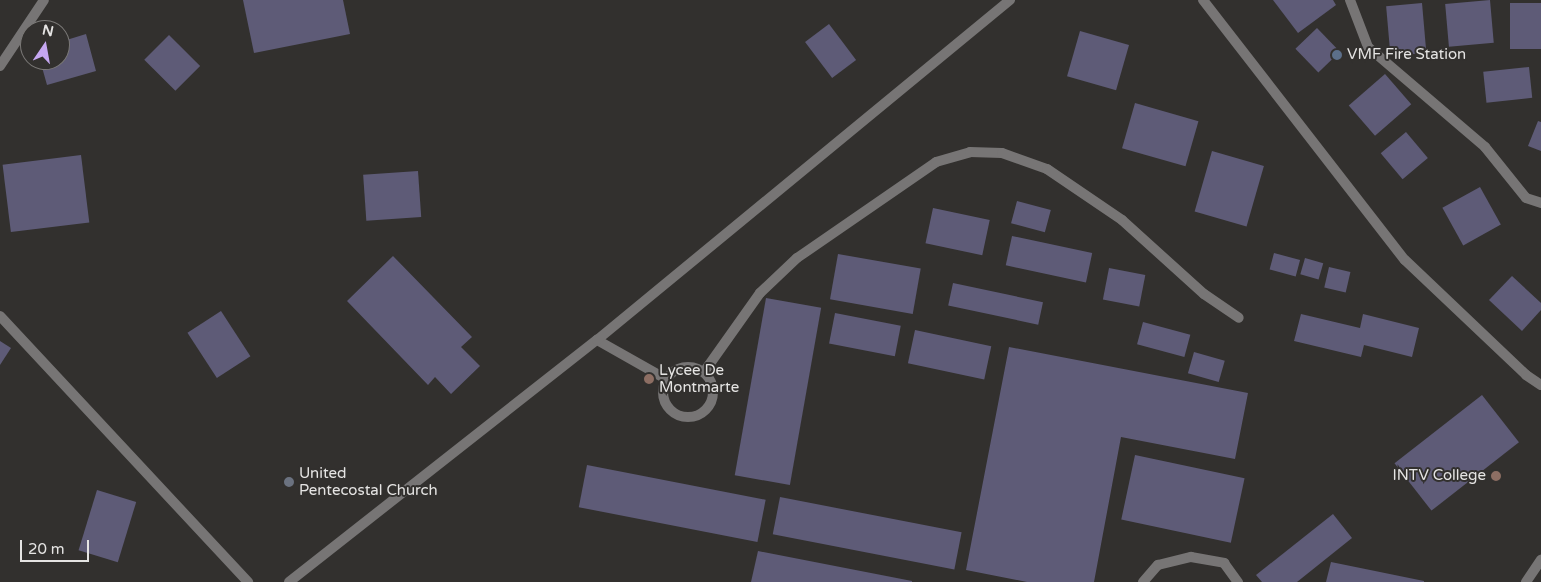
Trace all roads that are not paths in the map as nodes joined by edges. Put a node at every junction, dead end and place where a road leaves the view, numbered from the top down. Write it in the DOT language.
graph roads {
  1 [pos="44,0"];
  2 [pos="1010,0"];
  3 [pos="1203,0"];
  4 [pos="1350,0"];
  5 [pos="0,66"];
  6 [pos="1541,203"];
  7 [pos="0,316"];
  8 [pos="1239,318"];
  9 [pos="597,340"];
  10 [pos="704,372"];
  11 [pos="666,379"];
  12 [pos="1541,385"];
  13 [pos="1541,560"];
  14 [pos="248,582"];
  15 [pos="289,582"];
  16 [pos="1143,582"];
  17 [pos="1238,582"];
  18 [pos="1526,582"];
  1 -- 5 [label="street"];
  2 -- 9 [label="street"];
  3 -- 12 [label="street"];
  4 -- 6 [label="street"];
  7 -- 14 [label="street"];
  8 -- 10 [label="street"];
  9 -- 11 [label="street"];
  9 -- 15 [label="street"];
  10 -- 11 [label="street"];
  10 -- 11 [label="street"];
  13 -- 18 [label="street"];
  16 -- 17 [label="street"];
}
